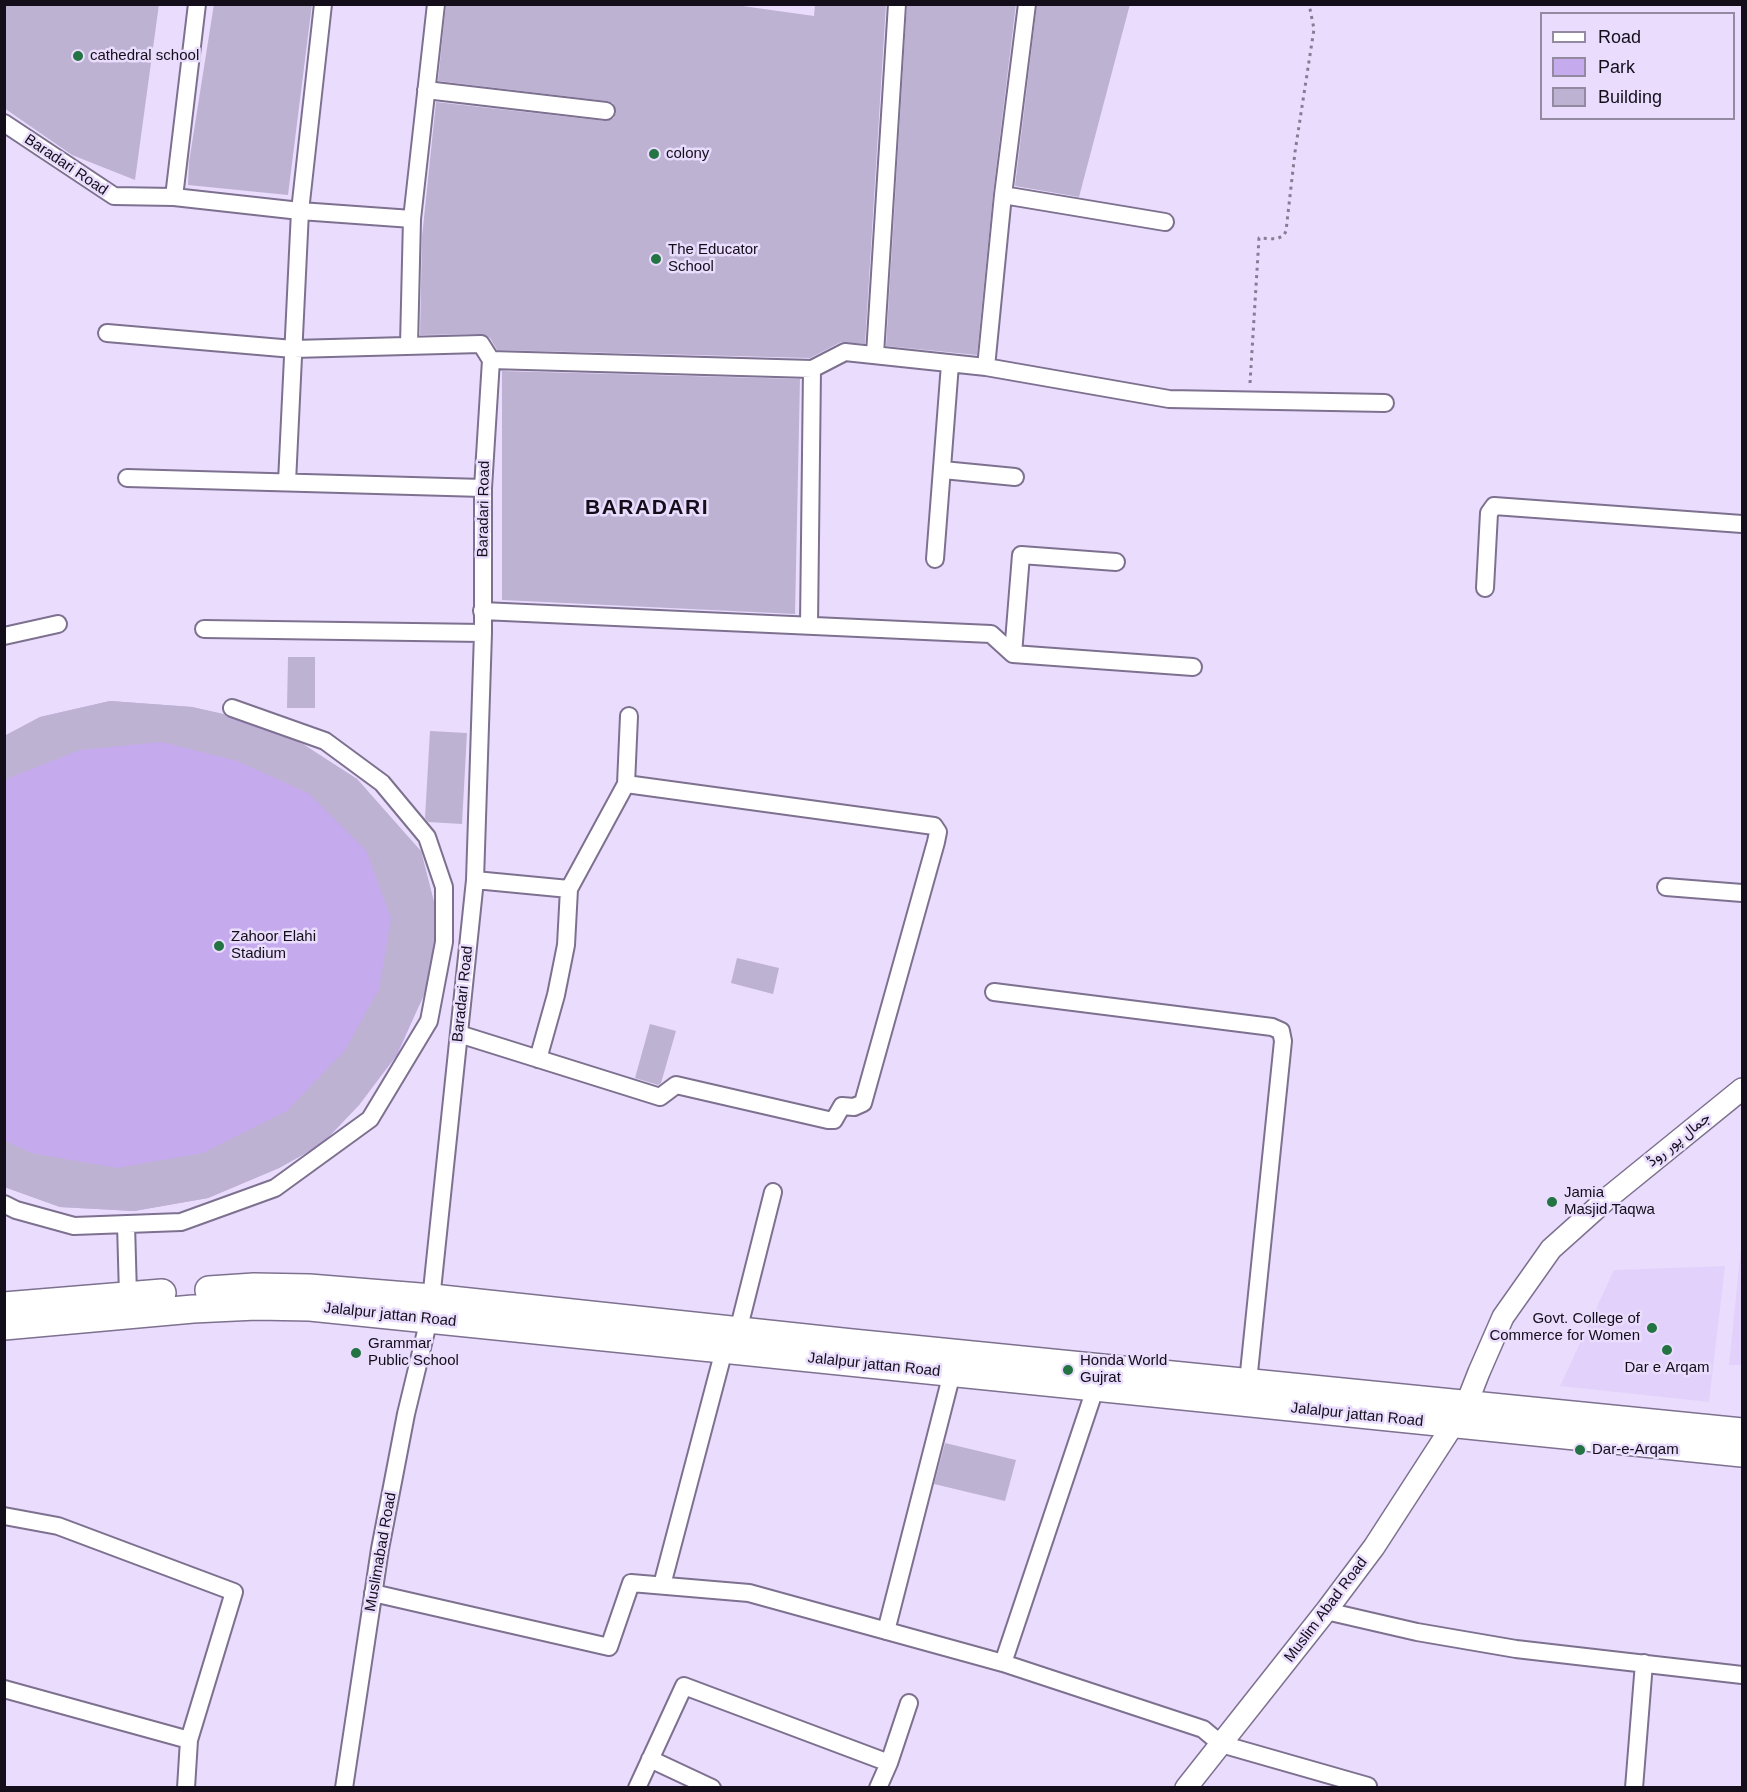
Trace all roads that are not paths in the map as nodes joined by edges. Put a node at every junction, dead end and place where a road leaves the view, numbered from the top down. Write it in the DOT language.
graph roads {
  1 [pos="197,4"];
  2 [pos="323,4"];
  3 [pos="436,4"];
  4 [pos="897,4"];
  5 [pos="1028,4"];
  6 [pos="426,90"];
  7 [pos="606,111"];
  8 [pos="4,123"];
  9 [pos="1003,195"];
  10 [pos="174,197"];
  11 [pos="300,212"];
  12 [pos="412,219"];
  13 [pos="1165,222"];
  14 [pos="107,333"];
  15 [pos="409,345"];
  16 [pos="292,348"];
  17 [pos="875,354"];
  18 [pos="491,360"];
  19 [pos="950,364"];
  20 [pos="986,367"];
  21 [pos="812,369"];
  22 [pos="1385,403"];
  23 [pos="943,470"];
  24 [pos="1015,477"];
  25 [pos="128,478"];
  26 [pos="287,482"];
  27 [pos="483,488"];
  28 [pos="1743,524"];
  29 [pos="935,559"];
  30 [pos="1116,562"];
  31 [pos="1485,588"];
  32 [pos="482,610"];
  33 [pos="58,624"];
  34 [pos="810,625"];
  35 [pos="204,629"];
  36 [pos="483,633"];
  37 [pos="4,636"];
  38 [pos="1013,654"];
  39 [pos="1193,667"];
  40 [pos="232,708"];
  41 [pos="628,716"];
  42 [pos="626,784"];
  43 [pos="475,880"];
  44 [pos="1666,886"];
  45 [pos="570,889"];
  46 [pos="1743,894"];
  47 [pos="994,992"];
  48 [pos="459,1034"];
  49 [pos="538,1059"];
  50 [pos="1743,1089"];
  51 [pos="773,1192"];
  52 [pos="4,1204"];
  53 [pos="126,1224"];
  54 [pos="128,1295"];
  55 [pos="4,1306"];
  56 [pos="430,1308"];
  57 [pos="4,1326"];
  58 [pos="731,1340"];
  59 [pos="850,1353"];
  60 [pos="952,1372"];
  61 [pos="1248,1383"];
  62 [pos="1095,1389"];
  63 [pos="1460,1415"];
  64 [pos="1743,1432"];
  65 [pos="1743,1454"];
  66 [pos="4,1516"];
  67 [pos="662,1585"];
  68 [pos="373,1593"];
  69 [pos="1326,1611"];
  70 [pos="886,1631"];
  71 [pos="1003,1663"];
  72 [pos="1644,1663"];
  73 [pos="1743,1675"];
  74 [pos="4,1689"];
  75 [pos="909,1703"];
  76 [pos="189,1740"];
  77 [pos="1221,1744"];
  78 [pos="650,1759"];
  79 [pos="889,1762"];
  80 [pos="191,1787"];
  81 [pos="1372,1787"];
  82 [pos="344,1788"];
  83 [pos="637,1788"];
  84 [pos="712,1788"];
  85 [pos="878,1788"];
  86 [pos="1186,1788"];
  87 [pos="1634,1788"];
  1 -- 10 [label="street"];
  2 -- 11 [label="street"];
  3 -- 6 [label="street"];
  4 -- 17 [label="street"];
  5 -- 9 [label="street"];
  6 -- 7 [label="street"];
  6 -- 12 [label="street"];
  8 -- 10 [label="street, Baradari Road"];
  9 -- 13 [label="street"];
  9 -- 20 [label="street"];
  10 -- 11 [label="street, Baradari Road"];
  11 -- 12 [label="street, Baradari Road"];
  11 -- 16 [label="street"];
  12 -- 15 [label="street"];
  14 -- 16 [label="street"];
  15 -- 16 [label="street"];
  15 -- 18 [label="street"];
  16 -- 26 [label="street"];
  17 -- 19 [label="street"];
  17 -- 21 [label="street"];
  18 -- 21 [label="street"];
  18 -- 27 [label="street, Baradari Road"];
  19 -- 20 [label="street"];
  19 -- 23 [label="street"];
  20 -- 22 [label="street"];
  21 -- 34 [label="street"];
  23 -- 24 [label="street"];
  23 -- 29 [label="street"];
  25 -- 26 [label="street"];
  26 -- 27 [label="street"];
  27 -- 32 [label="street, Baradari Road"];
  28 -- 31 [label="street"];
  30 -- 38 [label="street"];
  32 -- 34 [label="street"];
  32 -- 36 [label="street, Baradari Road"];
  33 -- 37 [label="street"];
  34 -- 38 [label="street"];
  35 -- 36 [label="street"];
  36 -- 43 [label="street, Baradari Road"];
  38 -- 39 [label="street"];
  40 -- 53 [label="street"];
  41 -- 42 [label="street"];
  42 -- 45 [label="street"];
  42 -- 49 [label="street"];
  43 -- 45 [label="street"];
  43 -- 48 [label="street, Baradari Road"];
  44 -- 46 [label="street"];
  45 -- 49 [label="street"];
  47 -- 61 [label="street"];
  48 -- 49 [label="street"];
  48 -- 56 [label="street, Baradari Road"];
  50 -- 63 [label="street, جمال پور روڈ"];
  51 -- 58 [label="street"];
  52 -- 53 [label="street"];
  53 -- 54 [label="street"];
  54 -- 55 [label="main road, Jalalpur jattan Road"];
  54 -- 56 [label="main road, Jalalpur jattan Road"];
  56 -- 57 [label="main road, Jalalpur jattan Road"];
  56 -- 58 [label="main road, Jalalpur jattan Road"];
  56 -- 68 [label="street, Muslimabad Road"];
  58 -- 59 [label="main road, Jalalpur jattan Road"];
  58 -- 67 [label="street"];
  59 -- 60 [label="main road, Jalalpur jattan Road"];
  59 -- 61 [label="main road, Jalalpur jattan Road"];
  60 -- 62 [label="main road, Jalalpur jattan Road"];
  60 -- 70 [label="street"];
  61 -- 63 [label="main road, Jalalpur jattan Road"];
  62 -- 63 [label="main road, Jalalpur jattan Road"];
  62 -- 71 [label="street"];
  63 -- 64 [label="main road, Jalalpur jattan Road"];
  63 -- 65 [label="main road, Jalalpur jattan Road"];
  63 -- 69 [label="street, Muslim Abad Road"];
  66 -- 76 [label="street"];
  67 -- 68 [label="street"];
  67 -- 70 [label="street"];
  68 -- 82 [label="street, Muslimabad Road"];
  69 -- 72 [label="street"];
  69 -- 77 [label="street, Muslim Abad Road"];
  70 -- 71 [label="street"];
  71 -- 77 [label="street"];
  72 -- 73 [label="street"];
  72 -- 87 [label="street"];
  74 -- 76 [label="street"];
  75 -- 79 [label="street"];
  76 -- 80 [label="street"];
  77 -- 81 [label="street"];
  77 -- 86 [label="street, Muslim Abad Road"];
  78 -- 79 [label="street"];
  78 -- 83 [label="street"];
  78 -- 84 [label="street"];
  79 -- 85 [label="street"];
}
